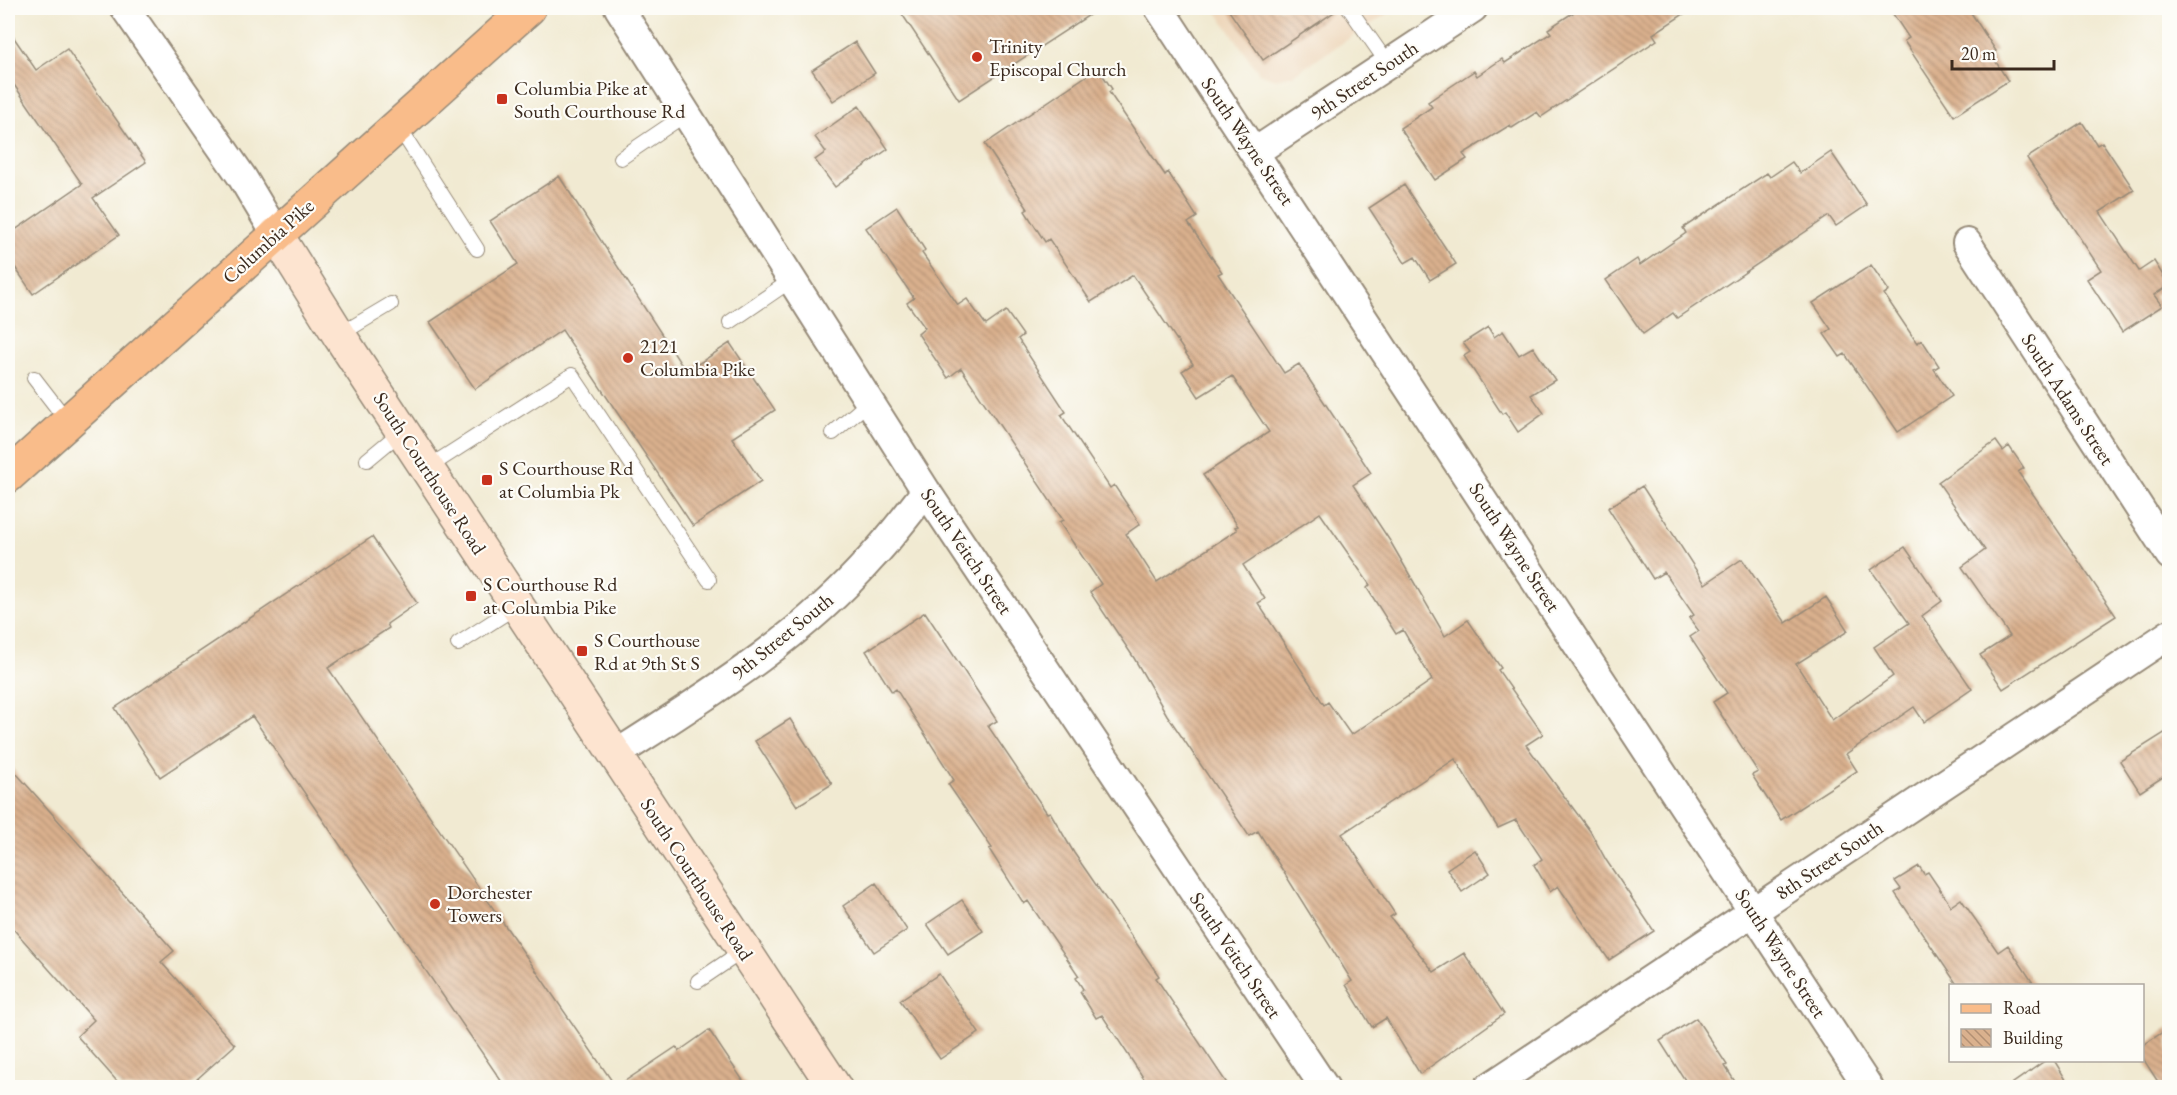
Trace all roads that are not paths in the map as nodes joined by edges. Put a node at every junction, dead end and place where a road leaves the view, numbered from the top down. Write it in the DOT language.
graph roads {
  1 [pos="125,8"];
  2 [pos="529,8"];
  3 [pos="619,8"];
  4 [pos="1159,8"];
  5 [pos="1349,8"];
  6 [pos="1473,8"];
  7 [pos="1388,64"];
  8 [pos="686,114"];
  9 [pos="398,126"];
  10 [pos="1255,152"];
  11 [pos="621,158"];
  12 [pos="276,234"];
  13 [pos="1967,243"];
  14 [pos="477,249"];
  15 [pos="793,279"];
  16 [pos="391,304"];
  17 [pos="730,322"];
  18 [pos="339,335"];
  19 [pos="34,378"];
  20 [pos="870,401"];
  21 [pos="68,422"];
  22 [pos="402,432"];
  23 [pos="833,433"];
  24 [pos="367,460"];
  25 [pos="427,468"];
  26 [pos="8,476"];
  27 [pos="926,491"];
  28 [pos="2169,555"];
  29 [pos="709,580"];
  30 [pos="517,606"];
  31 [pos="2169,634"];
  32 [pos="458,644"];
  33 [pos="615,755"];
  34 [pos="1754,911"];
  35 [pos="744,950"];
  36 [pos="698,981"];
  37 [pos="835,1088"];
  38 [pos="1325,1088"];
  39 [pos="1488,1088"];
  40 [pos="1869,1088"];
  1 -- 12 [label="street, South Courthouse Road"];
  2 -- 9 [label="main road, Columbia Pike"];
  3 -- 8 [label="street, South Veitch Street"];
  4 -- 10 [label="street, South Wayne Street"];
  5 -- 7 [label="lane"];
  6 -- 7 [label="street, 9th Street South"];
  7 -- 10 [label="street, 9th Street South"];
  8 -- 11 [label="lane"];
  8 -- 15 [label="street, South Veitch Street"];
  9 -- 12 [label="main road, Columbia Pike"];
  9 -- 14 [label="lane"];
  10 -- 34 [label="street, South Wayne Street"];
  12 -- 18 [label="street, South Courthouse Road"];
  12 -- 21 [label="main road, Columbia Pike"];
  13 -- 28 [label="street, South Adams Street"];
  15 -- 17 [label="lane"];
  15 -- 20 [label="street, South Veitch Street"];
  16 -- 18 [label="lane"];
  18 -- 22 [label="street, South Courthouse Road"];
  19 -- 21 [label="lane"];
  20 -- 23 [label="lane"];
  20 -- 27 [label="street, South Veitch Street"];
  21 -- 26 [label="main road, Columbia Pike"];
  22 -- 24 [label="lane"];
  22 -- 25 [label="street, South Courthouse Road"];
  25 -- 29 [label="lane"];
  25 -- 30 [label="street, South Courthouse Road"];
  27 -- 33 [label="street, 9th Street South"];
  27 -- 38 [label="street, South Veitch Street"];
  30 -- 32 [label="lane"];
  30 -- 33 [label="street, South Courthouse Road"];
  31 -- 34 [label="street, 8th Street South"];
  33 -- 35 [label="street, South Courthouse Road"];
  34 -- 39 [label="street, 8th Street South"];
  34 -- 40 [label="street, South Wayne Street"];
  35 -- 36 [label="lane"];
  35 -- 37 [label="street, South Courthouse Road"];
}
